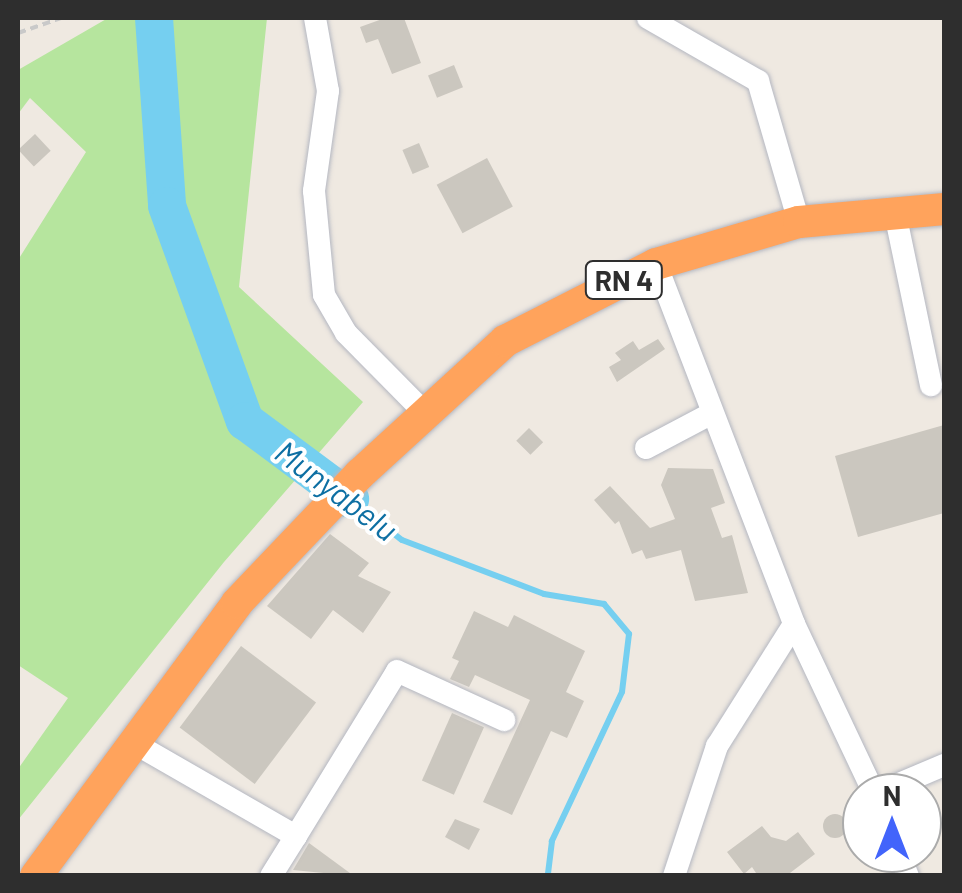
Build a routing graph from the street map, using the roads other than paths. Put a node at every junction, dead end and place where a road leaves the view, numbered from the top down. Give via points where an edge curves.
1 (315, 18) edge
2 (648, 18) edge
3 (944, 209) edge
4 (895, 213) junction
5 (798, 222) junction
6 (656, 264) junction
7 (931, 385) dead end
8 (425, 413) junction
9 (712, 413) junction
10 (646, 448) dead end
11 (794, 624) junction
12 (504, 720) dead end
13 (134, 742) junction
14 (866, 773) edge
15 (296, 836) junction
16 (36, 876) edge
17 (271, 876) edge
18 (674, 876) edge

1 - 8 lane via 328,91 314,191 324,295 346,333
2 - 5 lane via 758,81
3 - 4 highway, RN 4
4 - 5 highway, RN 4
4 - 7 lane
5 - 6 highway, RN 4
6 - 8 highway, RN 4 via 505,341
6 - 9 lane
8 - 13 highway, RN 4 via 237,603
9 - 10 lane
9 - 11 lane
11 - 14 lane
11 - 18 lane via 717,746
12 - 15 lane via 397,672
13 - 15 lane
13 - 16 highway
15 - 17 lane

